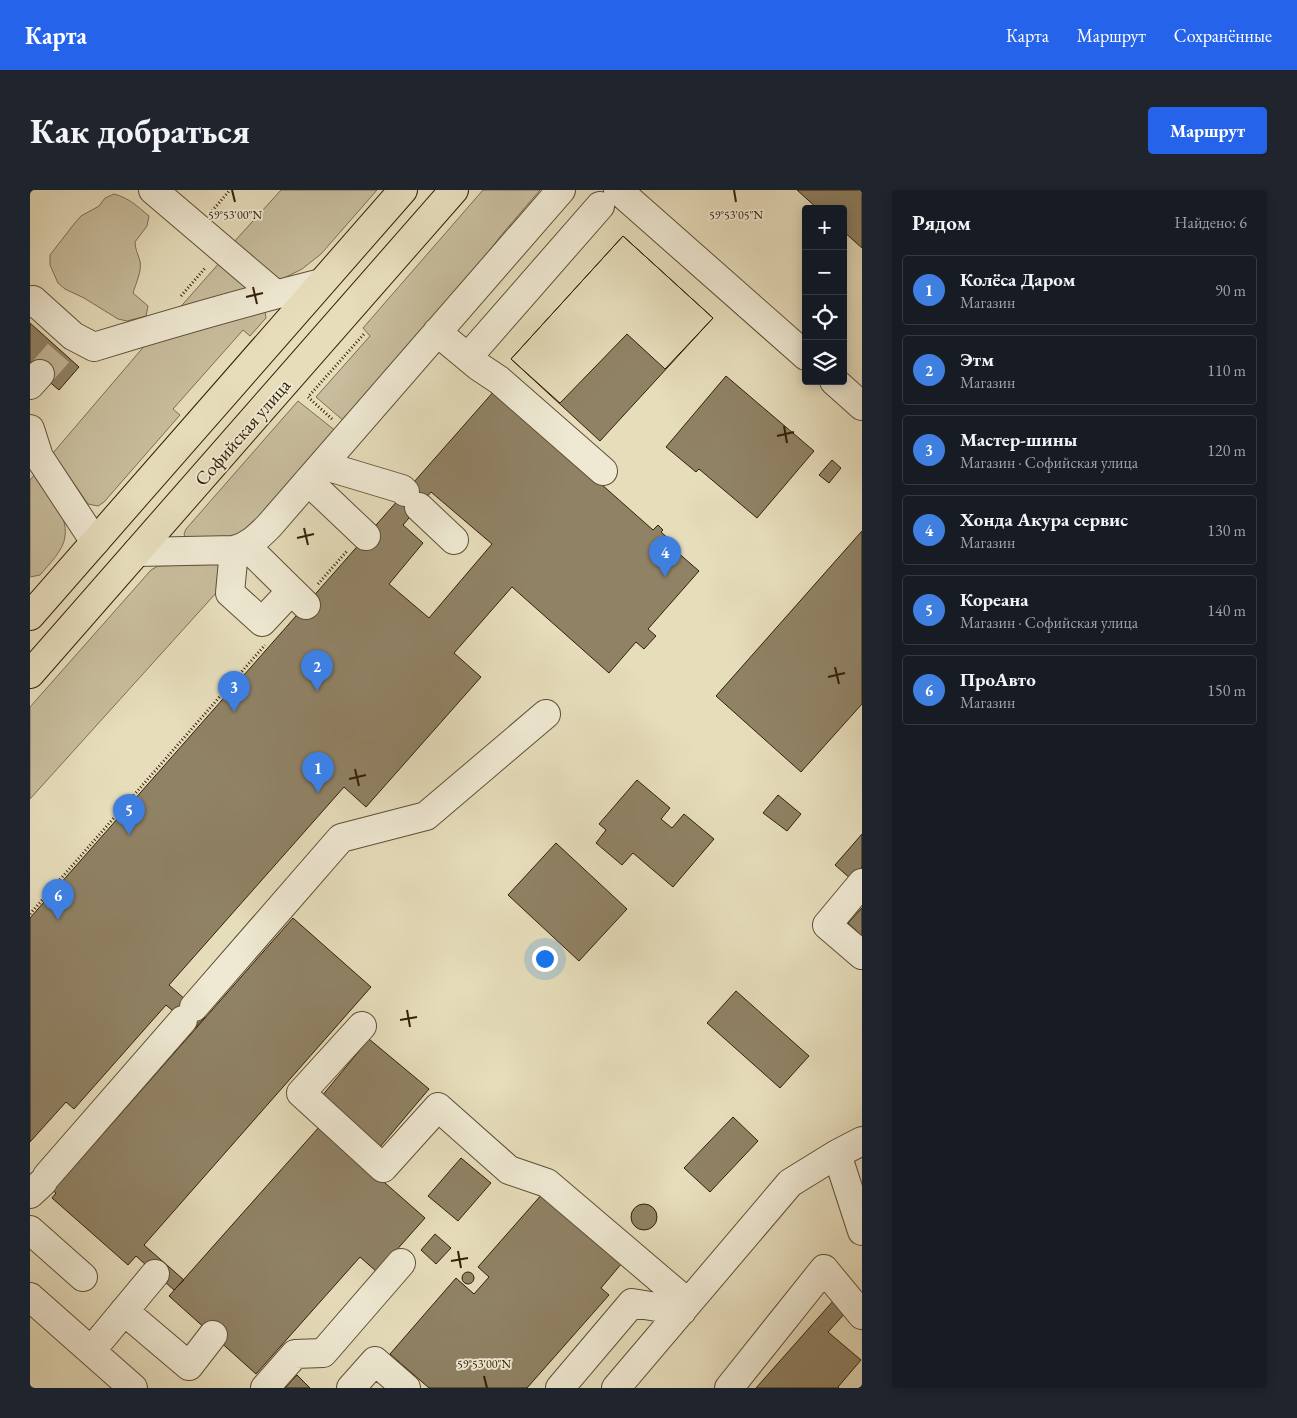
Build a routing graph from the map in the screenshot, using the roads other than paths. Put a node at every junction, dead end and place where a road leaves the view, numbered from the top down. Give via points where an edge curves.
1 (153, 190) edge
2 (403, 190) edge
3 (454, 190) edge
4 (561, 190) edge
5 (609, 198) edge
6 (321, 283) junction
7 (275, 294) junction
8 (30, 303) edge
9 (438, 332) junction
10 (802, 353) edge
11 (468, 357) junction
12 (838, 385) edge
13 (862, 406) edge
14 (30, 429) edge
15 (603, 471) dead end
16 (315, 473) junction
17 (364, 535) road end
18 (454, 540) dead end
19 (95, 542) junction
20 (240, 548) junction
21 (137, 552) junction
22 (33, 605) edge
23 (30, 674) edge
24 (546, 714) dead end
25 (862, 883) edge
26 (862, 955) edge
27 (362, 1026) dead end
28 (862, 1141) edge
29 (837, 1154) junction
30 (40, 1184) edge
31 (30, 1230) edge
32 (862, 1231) edge
33 (401, 1263) dead end
34 (155, 1274) dead end
35 (83, 1277) dead end
36 (30, 1297) edge
37 (685, 1307) junction
38 (124, 1311) junction
39 (862, 1315) edge
40 (212, 1336) dead end
41 (91, 1351) junction
42 (133, 1388) edge
43 (265, 1388) edge
44 (351, 1388) edge
45 (406, 1388) edge
46 (560, 1388) edge
47 (616, 1388) edge
48 (729, 1388) edge

1 - 7 street
2 - 6 main road, Софийская улица
3 - 21 main road, Софийская улица
4 - 9 street
5 - 10 street
5 - 11 street
6 - 7 street
6 - 19 main road, Софийская улица
7 - 8 street via 94,347 67,343 32,300
9 - 11 street
9 - 16 street
11 - 15 street
12 - 13 street
14 - 19 street via 39,457
16 - 17 street
16 - 18 street via 402,489
16 - 20 street via 269,526
19 - 22 main road, Софийская улица
20 - 20 street via 230,593 262,622 300,600
20 - 21 street
21 - 23 main road, Софийская улица
24 - 30 street via 426,816 341,838
25 - 26 street via 827,925
27 - 37 street via 301,1092 383,1168 438,1107 509,1170 547,1183
28 - 29 street
29 - 32 street
29 - 37 street via 790,1183
31 - 35 street
33 - 43 street via 323,1353 295,1354
34 - 38 street
36 - 41 street
37 - 46 street via 632,1303
37 - 47 street
38 - 40 street via 189,1366
38 - 41 street
39 - 48 street via 824,1269
41 - 42 street
44 - 45 street via 375,1361

